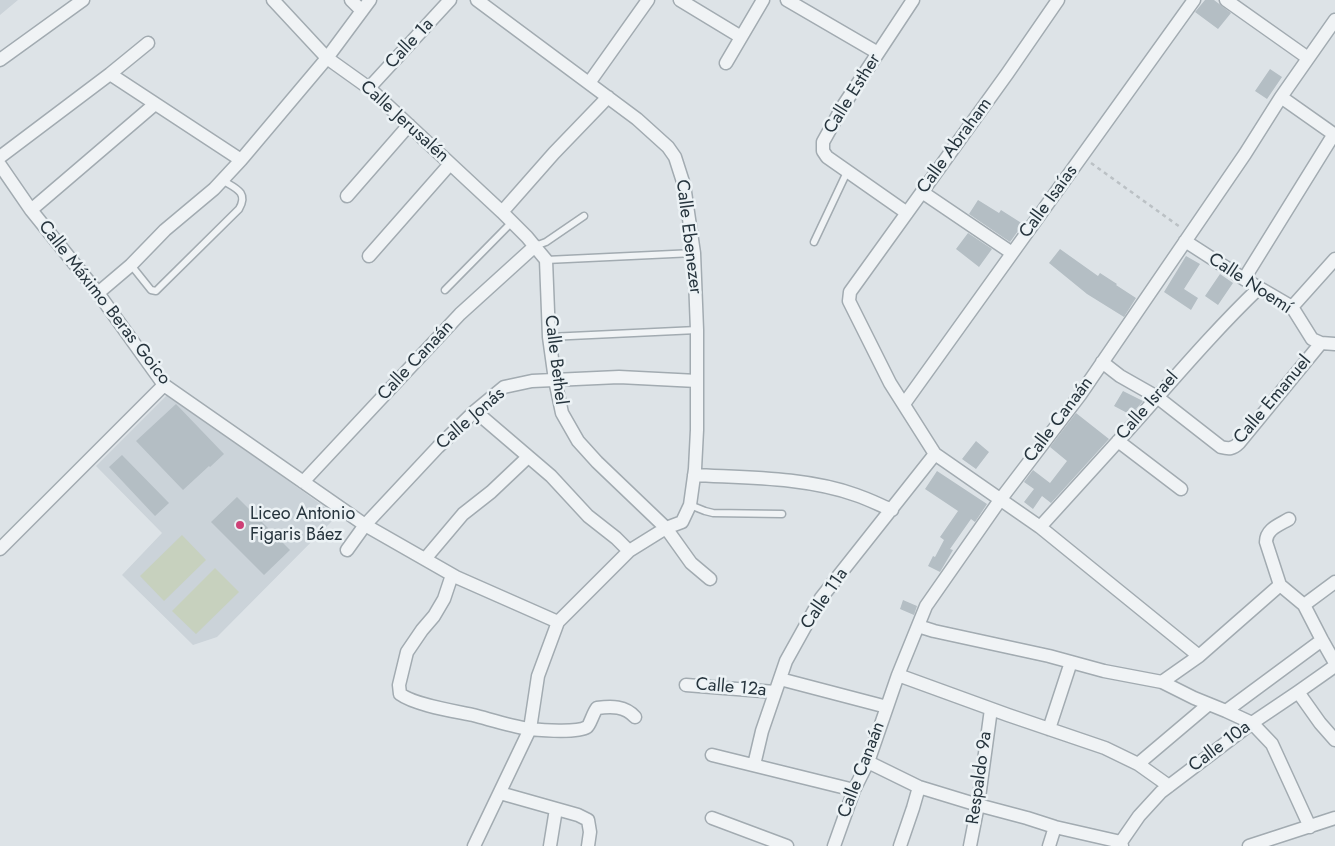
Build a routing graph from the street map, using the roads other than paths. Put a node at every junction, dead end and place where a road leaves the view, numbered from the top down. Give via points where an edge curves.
1 (83, 0) edge
2 (273, 0) edge
3 (351, 0) edge
4 (370, 0) edge
5 (450, 0) edge
6 (476, 0) edge
7 (648, 0) edge
8 (680, 0) edge
9 (763, 0) edge
10 (788, 0) edge
11 (912, 0) edge
12 (1058, 0) edge
13 (1194, 0) edge
14 (1226, 0) edge
15 (362, 11) junction
16 (1335, 20) edge
17 (741, 37) junction
18 (148, 43) dead end
19 (878, 53) junction
20 (327, 58) junction
21 (1308, 58) junction
22 (0, 60) edge
23 (726, 63) dead end
24 (110, 74) junction
25 (589, 83) junction
26 (369, 88) junction
27 (608, 97) junction
28 (1281, 98) junction
29 (155, 104) junction
30 (409, 125) junction
31 (1334, 135) edge
32 (0, 157) edge
33 (241, 160) junction
34 (450, 164) junction
35 (0, 165) edge
36 (847, 172) junction
37 (222, 180) junction
38 (922, 192) junction
39 (347, 196) dead end
40 (31, 210) junction
41 (502, 212) junction
42 (907, 213) junction
43 (584, 216) dead end
44 (512, 222) junction
45 (1187, 237) junction
46 (814, 242) dead end
47 (535, 246) junction
48 (694, 253) junction
49 (1012, 253) junction
50 (369, 256) dead end
51 (1335, 259) edge
52 (546, 260) junction
53 (131, 265) junction
54 (1244, 279) junction
55 (1259, 288) junction
56 (445, 290) dead end
57 (98, 293) junction
58 (1292, 307) junction
59 (697, 330) junction
60 (550, 337) junction
61 (1321, 343) junction
62 (1335, 344) edge
63 (1102, 362) junction
64 (555, 380) junction
65 (697, 381) junction
66 (164, 385) junction
67 (1157, 397) junction
68 (904, 404) junction
69 (475, 411) junction
70 (1118, 441) junction
71 (935, 454) junction
72 (528, 457) junction
73 (694, 476) junction
74 (303, 482) junction
75 (1181, 489) dead end
76 (1000, 500) junction
77 (690, 505) junction
78 (892, 510) junction
79 (782, 514) dead end
80 (1289, 519) dead end
81 (366, 525) junction
82 (1040, 527) junction
83 (666, 528) junction
84 (0, 550) edge
85 (348, 550) dead end
86 (629, 551) junction
87 (425, 559) junction
88 (452, 575) junction
89 (710, 578) dead end
90 (1335, 582) edge
91 (1280, 585) junction
92 (1304, 605) junction
93 (558, 622) junction
94 (918, 626) junction
95 (1322, 640) junction
96 (1199, 656) junction
97 (1071, 662) junction
98 (1335, 664) edge
99 (898, 675) junction
100 (780, 679) junction
101 (1162, 682) junction
102 (686, 685) dead end
103 (775, 692) junction
104 (1298, 692) junction
105 (1209, 704) junction
106 (887, 707) junction
107 (991, 709) junction
108 (1226, 711) junction
109 (635, 717) dead end
110 (1252, 723) junction
111 (530, 729) junction
112 (1049, 729) junction
113 (1335, 740) edge
114 (712, 755) dead end
115 (868, 762) junction
116 (1138, 764) junction
117 (754, 766) junction
118 (1169, 786) junction
119 (919, 787) junction
120 (854, 790) junction
121 (500, 793) junction
122 (978, 806) junction
123 (556, 809) junction
124 (712, 818) dead end
125 (1335, 818) edge
126 (1310, 827) junction
127 (1055, 828) junction
128 (1122, 844) edge
129 (474, 846) edge
130 (550, 846) edge
131 (588, 846) edge
132 (787, 846) edge
133 (834, 846) edge
134 (900, 846) edge
135 (970, 846) edge
136 (1049, 846) edge
137 (1249, 846) edge

1 - 22 street
2 - 20 street, Calle Jerusalén
3 - 15 street
4 - 15 street
5 - 26 street, Calle 1a
6 - 25 street, Calle Ebenezer
7 - 25 street
8 - 17 street
9 - 17 street
10 - 19 street
11 - 19 street, Calle Esther
12 - 38 street, Calle Abraham
13 - 49 street, Calle Isaías
14 - 21 street
15 - 20 street
16 - 21 street, Calle Canaán
17 - 23 street
18 - 24 street
19 - 36 street, Calle Esther via 823,142 827,157
20 - 26 street, Calle Jerusalén
20 - 33 street
21 - 28 street, Calle Canaán
24 - 29 street
24 - 32 street
25 - 27 street, Calle Ebenezer
26 - 30 street, Calle Jerusalén
27 - 41 street
27 - 48 street, Calle Ebenezer via 668,147 674,157 684,185
28 - 31 street
28 - 45 street, Calle Canaán
29 - 33 street
29 - 40 street
30 - 34 street, Calle Jerusalén
30 - 39 street
31 - 54 street
33 - 37 street
34 - 41 street, Calle Jerusalén
34 - 50 street
35 - 40 street, Calle Máximo Beras Goico
36 - 42 street, Calle Esther
36 - 46 lane
37 - 53 street
37 - 53 lane via 243,197 240,209 160,288 151,290
38 - 42 street, Calle Abraham
38 - 49 street
40 - 57 street, Calle Máximo Beras Goico
41 - 44 street, Calle Jerusalén
42 - 68 street, Calle Abraham via 850,292 849,301
43 - 47 lane
44 - 47 street, Calle Jerusalén
44 - 56 lane
45 - 54 street, Calle Noemí
45 - 63 street, Calle Canaán
47 - 52 street
47 - 74 street, Calle Canaán via 460,314
48 - 52 lane
48 - 59 street, Calle Ebenezer
49 - 68 street, Calle Isaías
51 - 58 street
52 - 60 street, Calle Bethel
53 - 57 street
54 - 55 street, Calle Noemí
55 - 58 street, Calle Noemí
55 - 67 street, Calle Israel
57 - 66 street, Calle Máximo Beras Goico
58 - 61 street, Calle Noemí via 1312,339
59 - 60 lane
59 - 65 street, Calle Ebenezer
60 - 64 street, Calle Bethel
61 - 62 street
61 - 67 street, Calle Emanuel via 1239,444 1229,449 1221,447
63 - 67 street
63 - 76 street, Calle Canaán
64 - 65 street, Calle Jonás via 618,377
64 - 69 street, Calle Jonás via 504,387
64 - 83 street, Calle Bethel via 562,413 578,441
65 - 73 street, Calle Ebenezer
66 - 74 street, Calle Máximo Beras Goico
66 - 84 street
67 - 70 street, Calle Israel
68 - 71 street
69 - 72 street
69 - 81 street, Calle Jonás
70 - 75 street
70 - 82 street, Calle Israel
71 - 76 street
71 - 78 street, Calle 11a
72 - 86 street
72 - 87 street via 463,514
73 - 77 street, Calle Ebenezer
73 - 78 street via 808,483 856,495
74 - 81 street, Calle Máximo Beras Goico
76 - 82 street
76 - 94 street, Calle Canaán via 926,606
77 - 79 lane via 713,513
77 - 83 street, Calle Ebenezer via 682,522
78 - 100 street, Calle 11a via 821,598 786,661
80 - 91 street via 1266,536
81 - 85 street, Calle Jonás
81 - 87 street, Calle Máximo Beras Goico
82 - 96 street
83 - 86 street, Calle Ebenezer
83 - 89 street, Calle Bethel via 691,562
86 - 93 street, Calle Ebenezer
87 - 88 street, Calle Máximo Beras Goico
88 - 93 street, Calle Máximo Beras Goico
88 - 111 street via 444,599 407,652 400,694 440,708
90 - 92 street
91 - 92 street
91 - 96 street
92 - 95 street
93 - 111 street via 538,676
94 - 97 street
94 - 99 street, Calle Canaán
95 - 98 street
95 - 108 street
96 - 101 street
97 - 101 street
97 - 112 street
98 - 104 street, Calle 10a
99 - 106 street, Calle Canaán
99 - 107 street
100 - 103 street, Calle 11a
100 - 106 street, Calle 12a
101 - 105 street
102 - 103 street, Calle 12a
103 - 117 street, Calle 11a
104 - 110 street, Calle 10a
104 - 113 street
105 - 108 street
105 - 116 street
106 - 115 street, Calle Canaán
107 - 112 street
107 - 122 street, Respaldo 9a
108 - 110 street
109 - 111 street via 623,708 605,707 597,708 587,727 579,730
110 - 118 street, Calle 10a
110 - 126 street via 1272,744
111 - 121 street
112 - 116 street via 1106,748
114 - 117 street
115 - 119 street
115 - 120 street, Calle Canaán
116 - 118 street
117 - 120 street
118 - 128 street, Calle 10a via 1139,816
119 - 122 street
119 - 134 street
120 - 133 street, Calle Canaán
121 - 123 street
121 - 129 street
122 - 127 street
122 - 135 street, Respaldo 9a
123 - 130 street
123 - 131 street via 588,820
124 - 132 street
125 - 126 street
126 - 137 street
127 - 128 street
127 - 136 street

